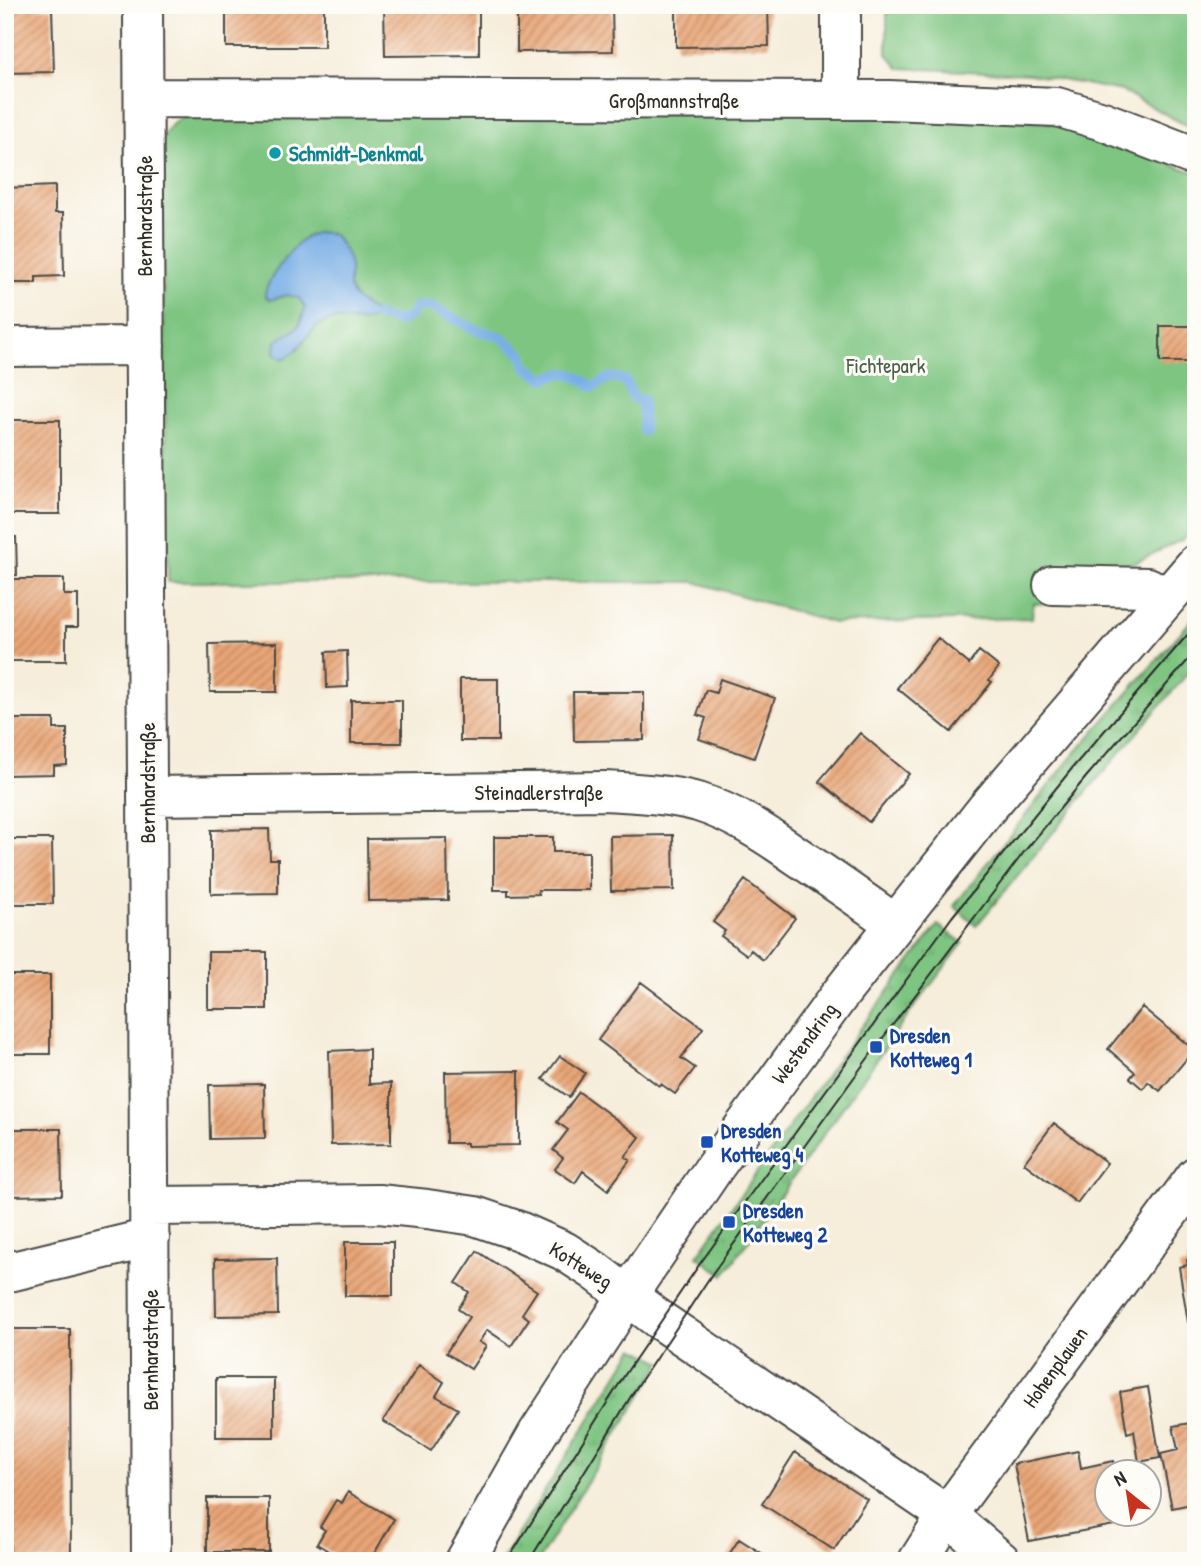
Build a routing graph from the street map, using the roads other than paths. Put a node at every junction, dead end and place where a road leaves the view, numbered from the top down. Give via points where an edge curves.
1 (143, 5) edge
2 (841, 5) edge
3 (144, 98) junction
4 (841, 100) junction
5 (1196, 157) edge
6 (145, 346) junction
7 (5, 347) edge
8 (1196, 564) edge
9 (1053, 586) dead end
10 (1166, 597) junction
11 (148, 796) junction
12 (895, 924) junction
13 (1196, 1176) edge
14 (150, 1222) junction
15 (5, 1273) edge
16 (628, 1295) junction
17 (947, 1515) junction
18 (152, 1561) edge
19 (465, 1561) edge
20 (918, 1561) edge
21 (1001, 1561) edge

1 - 3 street, Bernhardstraße
2 - 4 street
3 - 4 street, Großmannstraße
3 - 6 street, Bernhardstraße
4 - 5 street, Großmannstraße via 1057,107
6 - 7 street
6 - 11 street, Bernhardstraße
8 - 10 street, Westendring
9 - 10 street via 1147,587
10 - 12 street, Westendring
11 - 12 street, Steinadlerstraße via 652,794 699,803 739,820
11 - 14 street, Bernhardstraße
12 - 16 street, Westendring via 742,1129
13 - 17 street, Hohenplauen
14 - 15 street, Kotteweg
14 - 16 street, Kotteweg via 379,1204 475,1216 564,1251
14 - 18 street, Bernhardstraße
16 - 17 street, Kotteweg
16 - 19 street, Westendring via 538,1433
17 - 20 street, Hohenplauen
17 - 21 street, Kotteweg

